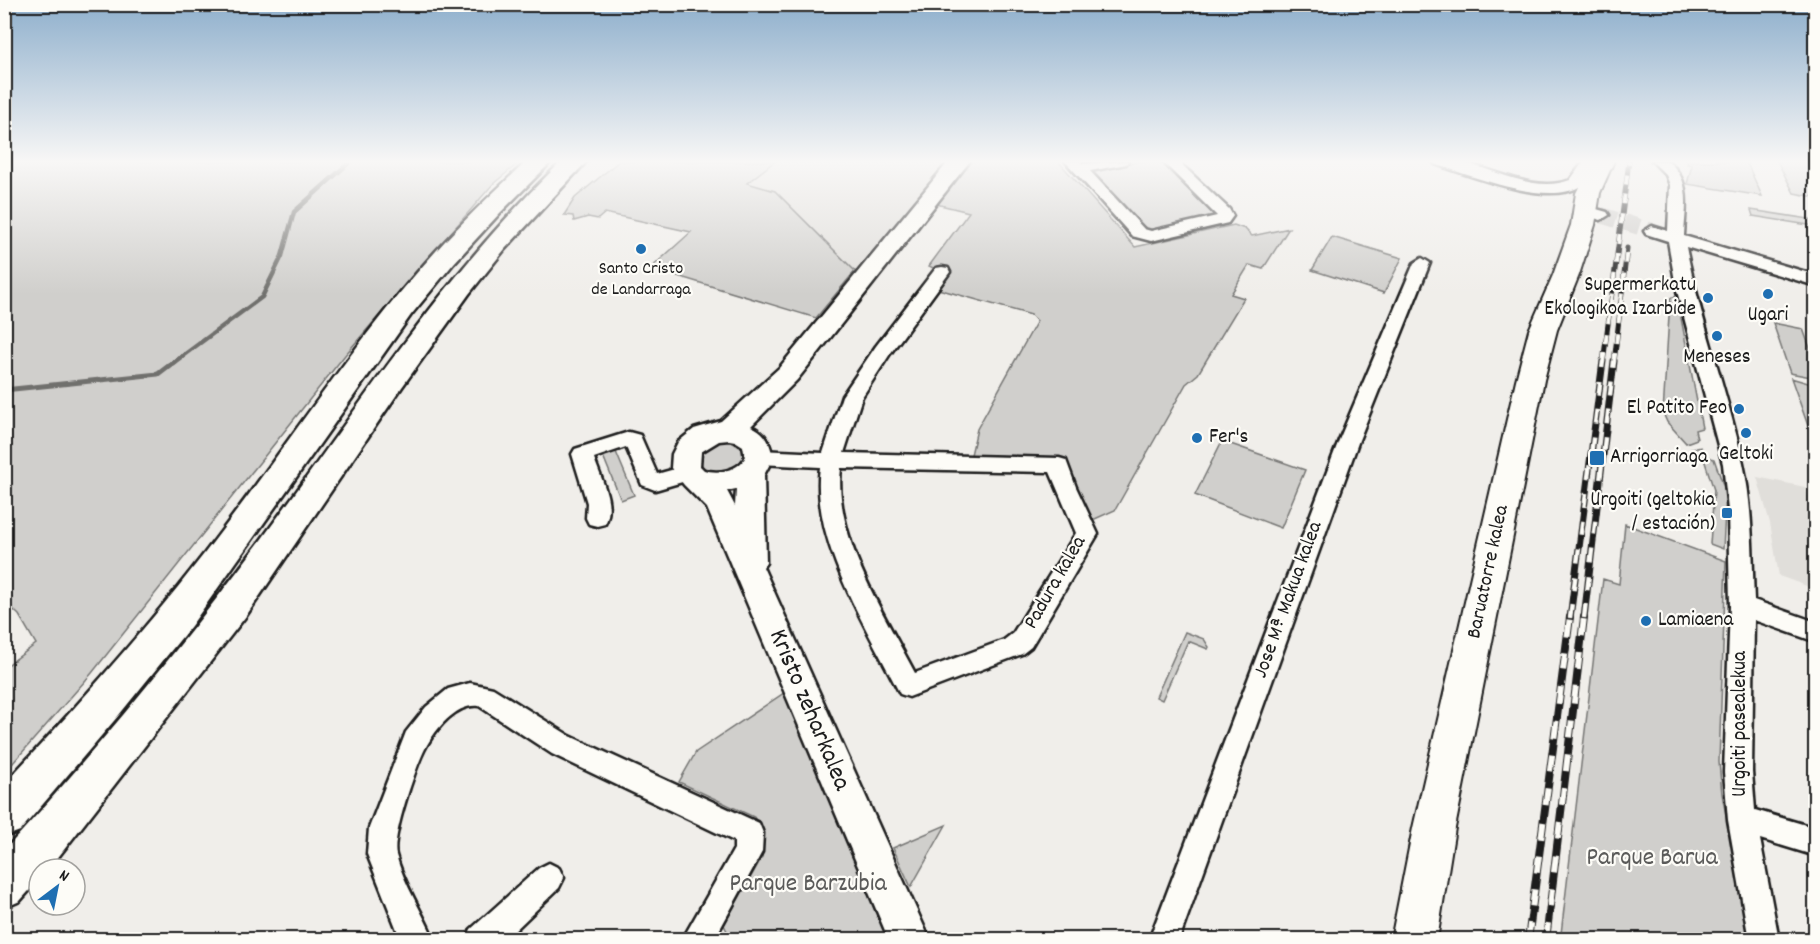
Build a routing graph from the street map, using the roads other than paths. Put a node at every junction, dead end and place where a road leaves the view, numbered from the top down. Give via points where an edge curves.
1 (496, 205) edge
2 (530, 205) edge
3 (925, 205) edge
4 (1113, 205) edge
5 (1216, 205) edge
6 (1592, 205) edge
7 (1678, 205) edge
8 (1652, 231) tunnel mouth
9 (1676, 238) junction
10 (1422, 263) dead end
11 (942, 272) dead end
12 (1815, 281) edge
13 (788, 374) junction
14 (727, 431) junction
15 (754, 456) junction
16 (831, 460) junction
17 (693, 475) junction
18 (597, 518) dead end
19 (750, 574) junction
20 (1742, 606) junction
21 (1815, 632) edge
22 (4, 816) edge
23 (1742, 820) junction
24 (1815, 842) edge
25 (549, 878) dead end
26 (4, 885) edge
27 (420, 939) edge
28 (482, 939) edge
29 (697, 939) edge
30 (910, 939) edge
31 (1164, 939) edge
32 (1414, 939) edge
33 (1764, 939) edge

1 - 22 highway via 406,303 202,584 117,689
2 - 26 highway via 452,296 293,523 183,670
3 - 13 street
4 - 5 street via 1138,233 1151,236 1223,219 1223,212
6 - 32 main road, Baruatorre kalea via 1594,213 1546,322 1530,380
7 - 9 street, Urgoiti pasealekua
8 - 9 street
9 - 12 street
9 - 20 street, Urgoiti pasealekua via 1685,287 1733,464 1739,510
10 - 31 street, Jose Mª Makua kalea via 1349,440
11 - 16 street, Padura kalea via 852,396
13 - 14 street
13 - 15 street
14 - 15 street via 740,432
14 - 17 street via 704,436 689,447 685,465
15 - 16 street, Padura kalea
15 - 17 street via 743,476 724,482 714,483
15 - 19 street, Kristo zeharkalea
16 - 16 street, Padura kalea via 835,525 849,569 909,686 1013,647 1022,640 1087,534 1086,523 1075,507 1059,465
17 - 18 street via 649,480 633,440 629,439 582,454 598,503
17 - 19 street via 719,502
19 - 30 street, Kristo zeharkalea
20 - 21 street
20 - 23 street, Urgoiti pasealekua via 1738,772
23 - 24 street
23 - 33 street, Urgoiti pasealekua
25 - 28 street
27 - 29 street via 381,854 383,828 415,740 435,715 458,697 470,694 484,696 561,745 749,833 748,852

